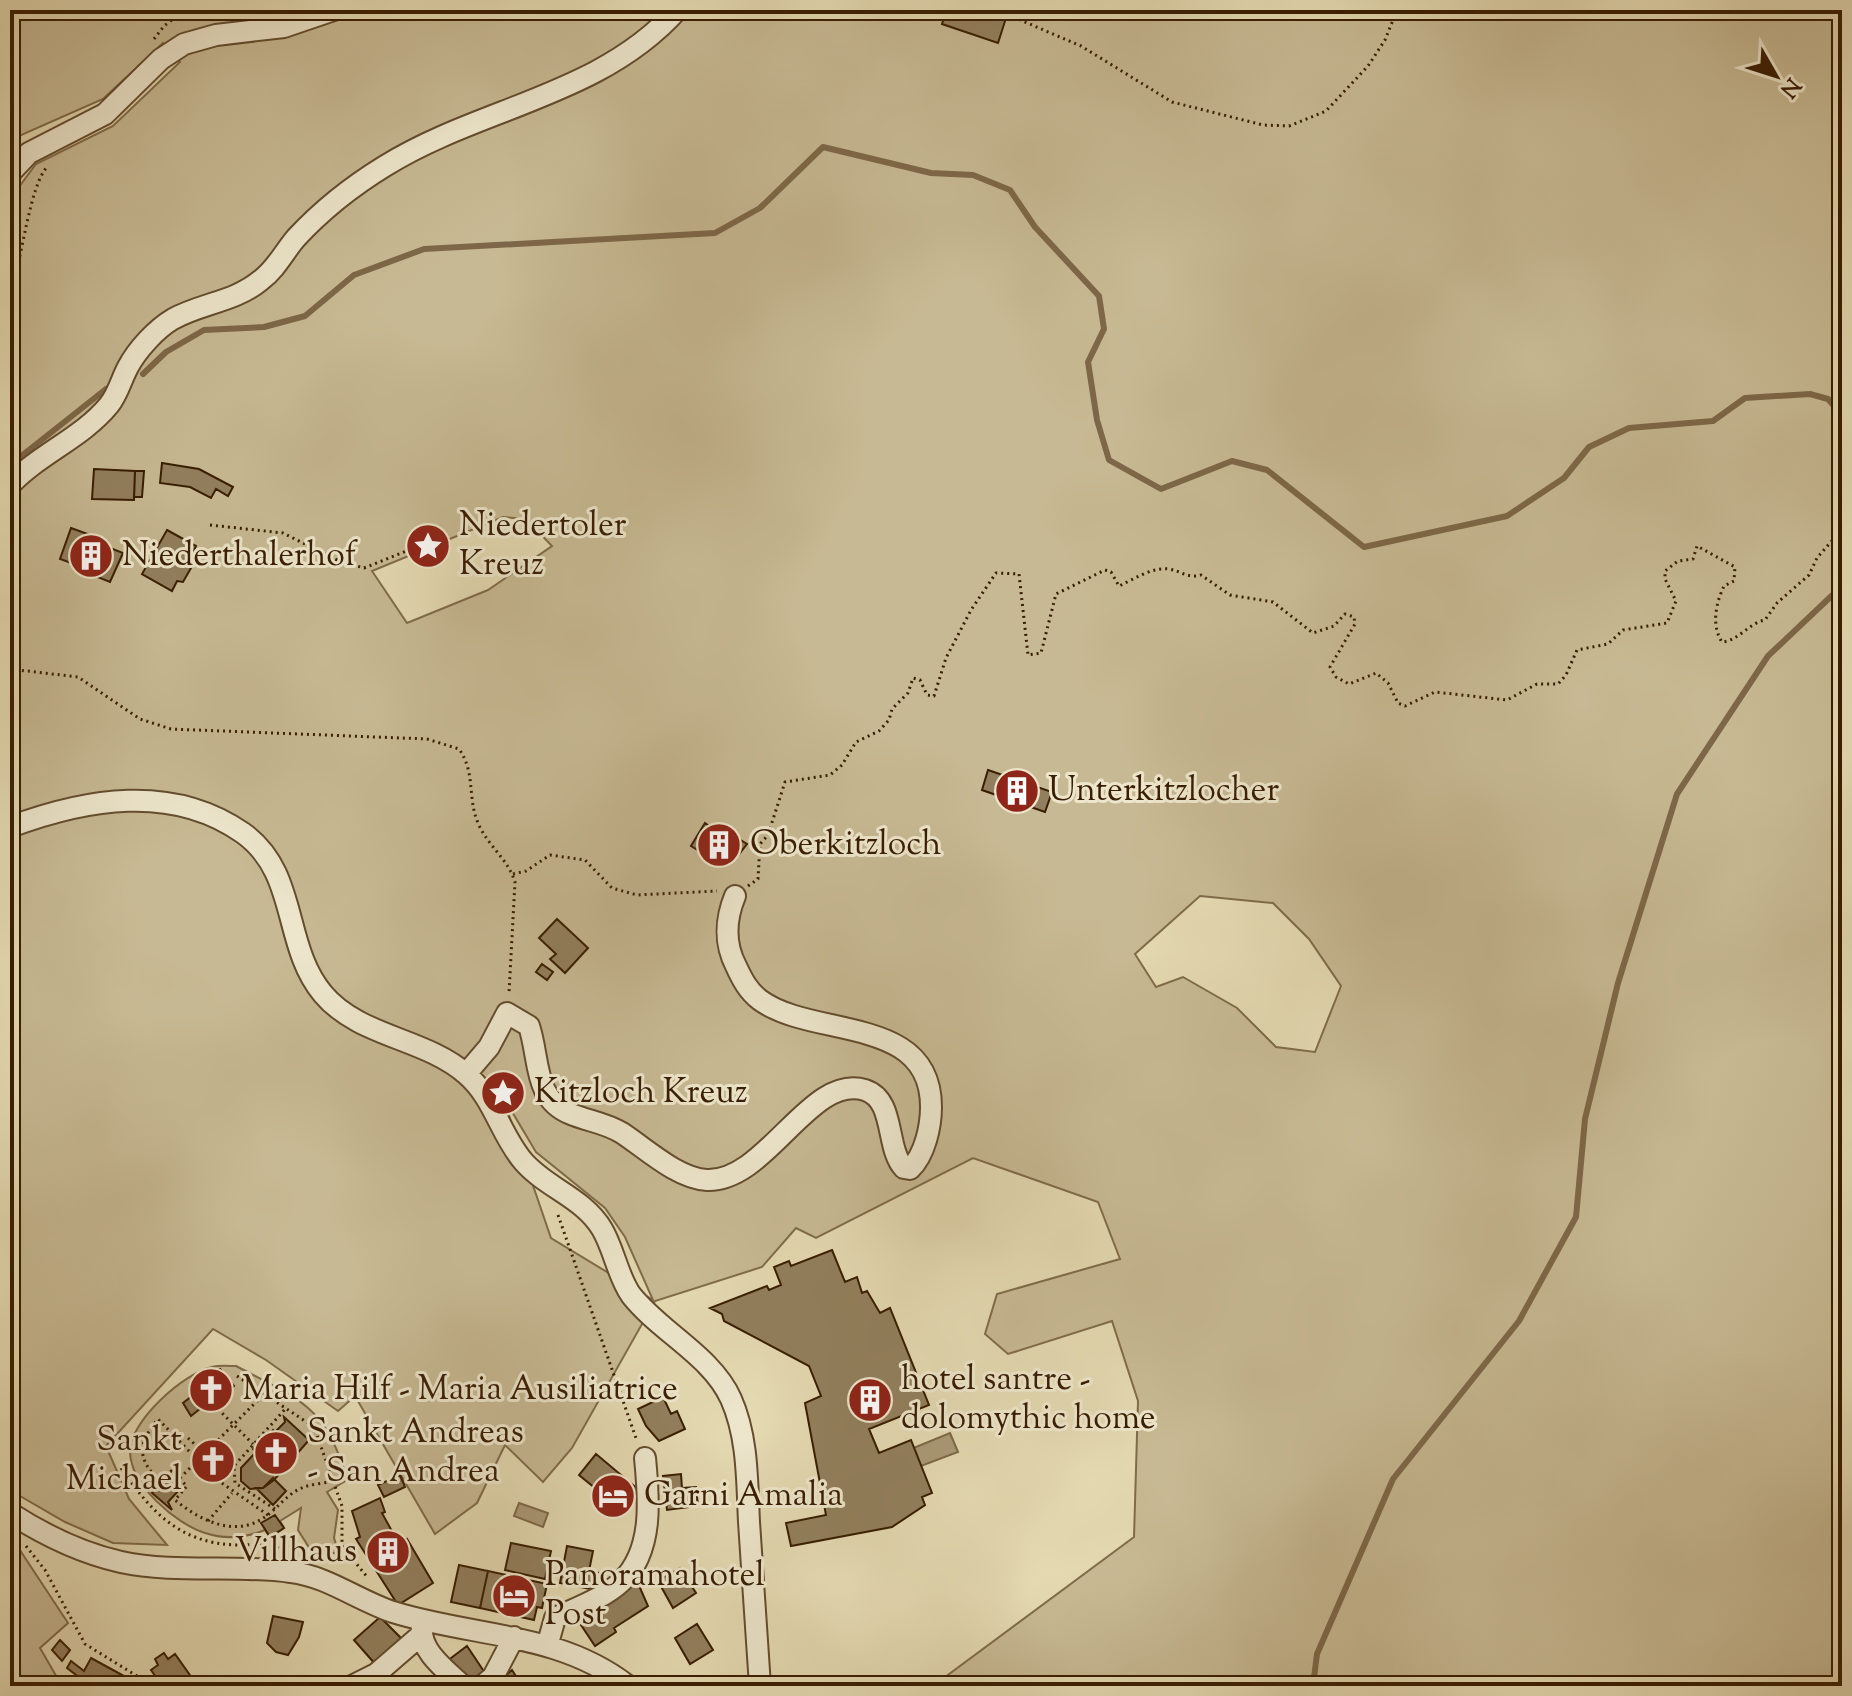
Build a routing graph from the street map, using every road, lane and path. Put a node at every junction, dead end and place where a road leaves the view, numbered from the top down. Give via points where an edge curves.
1 (334, 10) edge
2 (677, 10) edge
3 (997, 10) edge
4 (1397, 10) edge
5 (52, 162) dead end
6 (10, 173) edge
7 (10, 291) edge
8 (10, 485) edge
9 (210, 525) dead end
10 (1842, 529) edge
11 (424, 544) dead end
12 (10, 669) edge
13 (10, 827) edge
14 (513, 874) junction
15 (735, 896) junction
16 (507, 1013) junction
17 (466, 1074) junction
18 (552, 1210) dead end
19 (237, 1376) dead end
20 (265, 1393) junction
21 (287, 1407) junction
22 (218, 1409) dead end
23 (234, 1424) junction
24 (188, 1438) dead end
25 (253, 1444) junction
26 (204, 1453) junction
27 (645, 1458) joint
28 (197, 1459) junction
29 (121, 1468) dead end
30 (179, 1479) junction
31 (334, 1481) junction
32 (232, 1493) junction
33 (275, 1509) junction
34 (268, 1515) junction
35 (16, 1516) edge
36 (208, 1521) junction
37 (291, 1572) junction
38 (371, 1582) dead end
39 (422, 1628) junction
40 (514, 1637) junction
41 (548, 1643) junction
42 (143, 1686) edge
43 (352, 1686) edge
44 (463, 1686) edge
45 (482, 1686) edge
46 (628, 1686) edge
47 (760, 1686) edge

1 - 6 street via 284,27 184,44 161,59 105,114 42,144
2 - 8 street via 599,73 467,125 368,177 306,228 263,279 235,297 165,325 133,358 100,414
3 - 4 path via 1081,46 1172,102 1263,125 1289,126 1326,111 1357,78 1385,40
5 - 7 path via 37,181
9 - 11 path via 283,533 364,568
10 - 15 path via 1792,593 1765,620 1753,622 1729,642 1717,634 1716,613 1724,586 1737,573 1697,546 1693,559 1678,561 1665,571 1676,601 1667,623 1623,630 1608,644 1577,650 1558,684 1537,684 1507,700 1435,692 1405,706 1376,673 1349,684 1336,677 1330,667 1355,624 1354,617 1345,614 1334,626 1313,633 1273,602 1230,595 1201,575 1153,570 1119,586 1105,570 1056,594 1041,653 1028,655 1019,574 996,573 946,658 934,696 913,678 889,720 856,742 830,775 785,782 768,835 760,844 758,879
12 - 14 path via 78,677 140,719 171,729 445,742 467,760 478,825
13 - 17 street via 92,801 133,799 171,804 243,833 278,872 306,967 324,995 350,1016 417,1045
14 - 15 path via 550,855 585,860 612,888 637,895 709,888
14 - 16 path
15 - 16 street via 728,913 728,952 759,1000 789,1014 880,1037 917,1059 925,1073 931,1112 922,1151 910,1169 894,1154 878,1100 855,1089 812,1107 740,1172 704,1180 685,1174 614,1128 559,1109 543,1089 529,1026
16 - 17 street
17 - 47 street via 485,1095 523,1162 602,1228 629,1292 707,1366 729,1395 745,1460
18 - 27 path via 568,1235 592,1319
19 - 20 path
20 - 21 path
20 - 23 path
21 - 25 path
21 - 31 path via 314,1427
22 - 23 path
23 - 25 path
23 - 26 path
24 - 26 path
25 - 33 path via 234,1466 235,1483
26 - 28 path
27 - 41 street via 650,1508 640,1552 622,1582 555,1618
28 - 30 path
28 - 30 path via 158,1419 142,1450 144,1465 160,1482 171,1471
28 - 32 path
29 - 37 path via 179,1531 207,1544 284,1549
30 - 36 path via 187,1486 175,1500
31 - 33 path via 303,1487
31 - 38 path via 342,1506 342,1546
32 - 34 path
32 - 36 path
33 - 34 path
34 - 36 path via 253,1525
35 - 37 street via 65,1544 123,1562
35 - 42 path via 21,1539 53,1582 85,1644 137,1676
37 - 39 street
39 - 40 street
39 - 43 street via 376,1674
39 - 44 street via 431,1655
40 - 41 street
40 - 45 street via 493,1677
41 - 46 street via 598,1664

